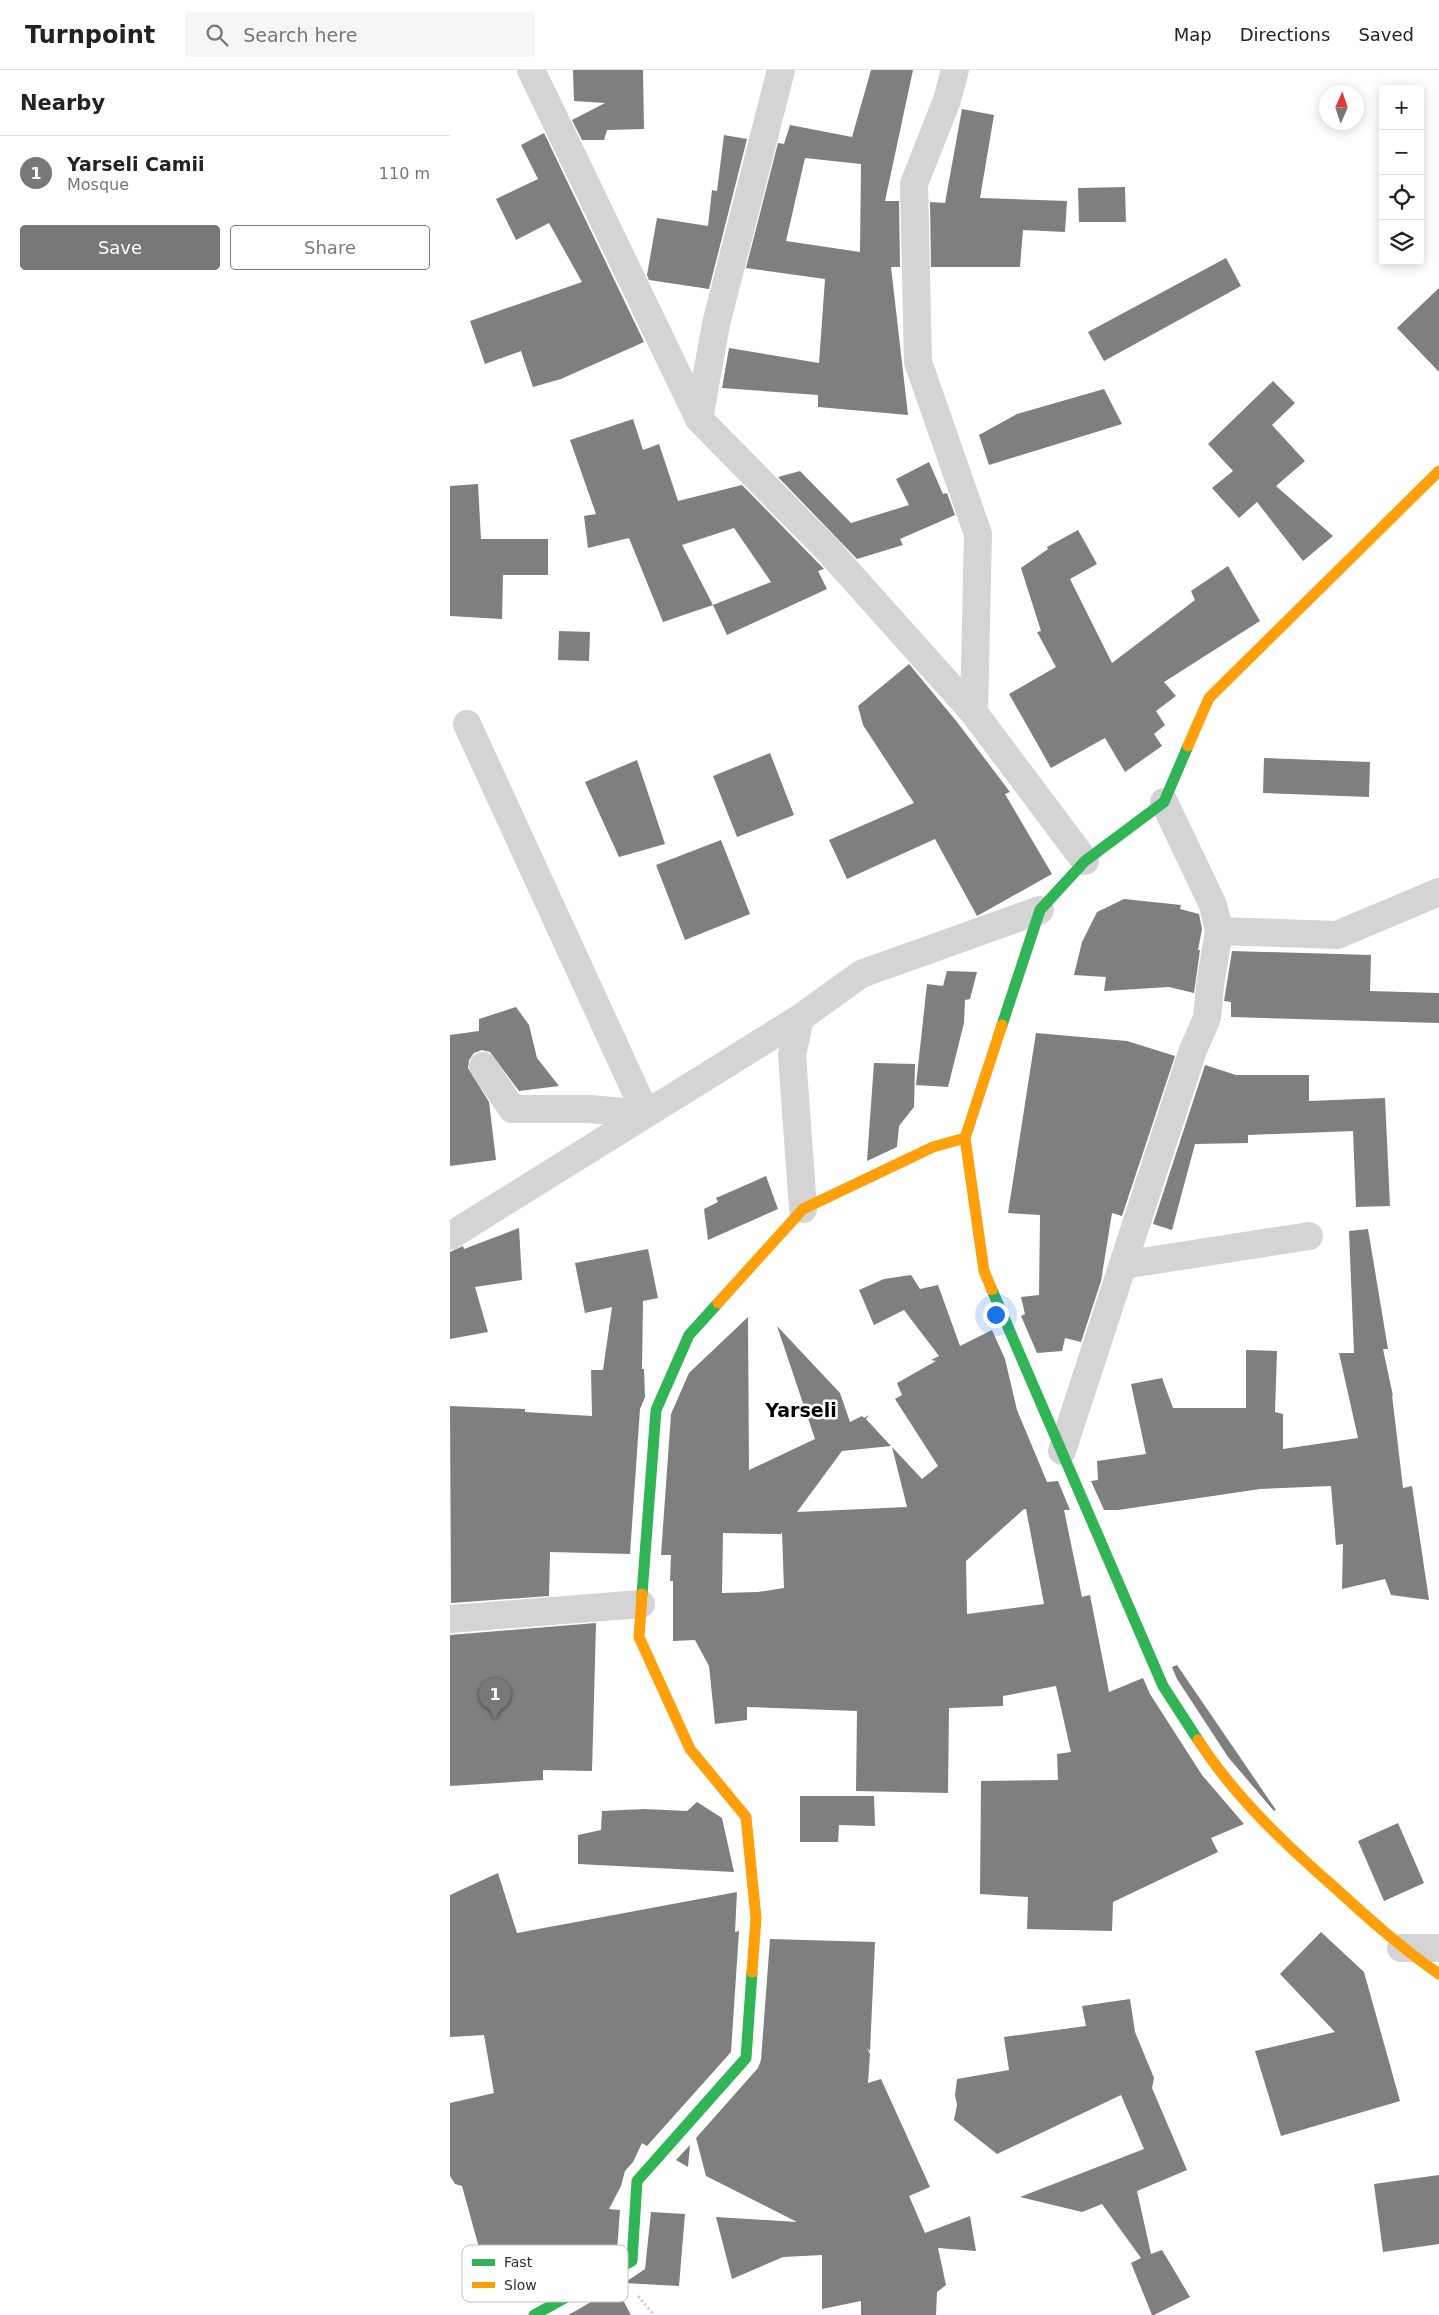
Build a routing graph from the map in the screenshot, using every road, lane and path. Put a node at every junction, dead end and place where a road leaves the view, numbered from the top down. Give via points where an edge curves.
1 (531, 70) edge
2 (781, 70) edge
3 (955, 70) edge
4 (699, 419) junction
5 (1439, 471) edge
6 (974, 713) junction
7 (467, 724) dead end
8 (1164, 802) junction
9 (1085, 861) junction
10 (1439, 892) edge
11 (1040, 910) junction
12 (1219, 931) junction
13 (800, 1018) junction
14 (483, 1066) dead end
15 (646, 1114) junction
16 (965, 1138) junction
17 (804, 1209) junction
18 (450, 1236) edge
19 (1308, 1236) dead end
20 (1123, 1265) junction
21 (1062, 1451) junction
22 (641, 1604) junction
23 (450, 1618) edge
24 (1401, 1948) junction
25 (1439, 1948) edge
26 (1439, 1974) edge
27 (628, 2264) edge
28 (563, 2302) edge
29 (534, 2315) edge

1 - 4 street
2 - 4 street via 716,324
3 - 6 street via 947,100 914,184 918,362 978,534
4 - 6 street via 828,550
5 - 8 street via 1208,698
6 - 9 street
7 - 15 street
8 - 9 street
8 - 12 street via 1213,905
9 - 11 street
10 - 12 street via 1337,935
11 - 13 street via 861,974
11 - 16 street
12 - 20 street via 1207,1018 1193,1050
13 - 15 street
13 - 17 street via 792,1055
14 - 15 street via 512,1109 590,1109
15 - 18 street
16 - 17 street via 933,1147
16 - 21 street via 984,1271
17 - 22 street via 689,1335 656,1410
19 - 20 street
20 - 21 street
21 - 24 street via 1163,1686 1215,1766 1271,1831
22 - 23 street
22 - 27 street via 639,1636 690,1749 746,1817 756,1918 746,2058 636,2181 632,2262
24 - 25 street
24 - 26 street
28 - 29 street

